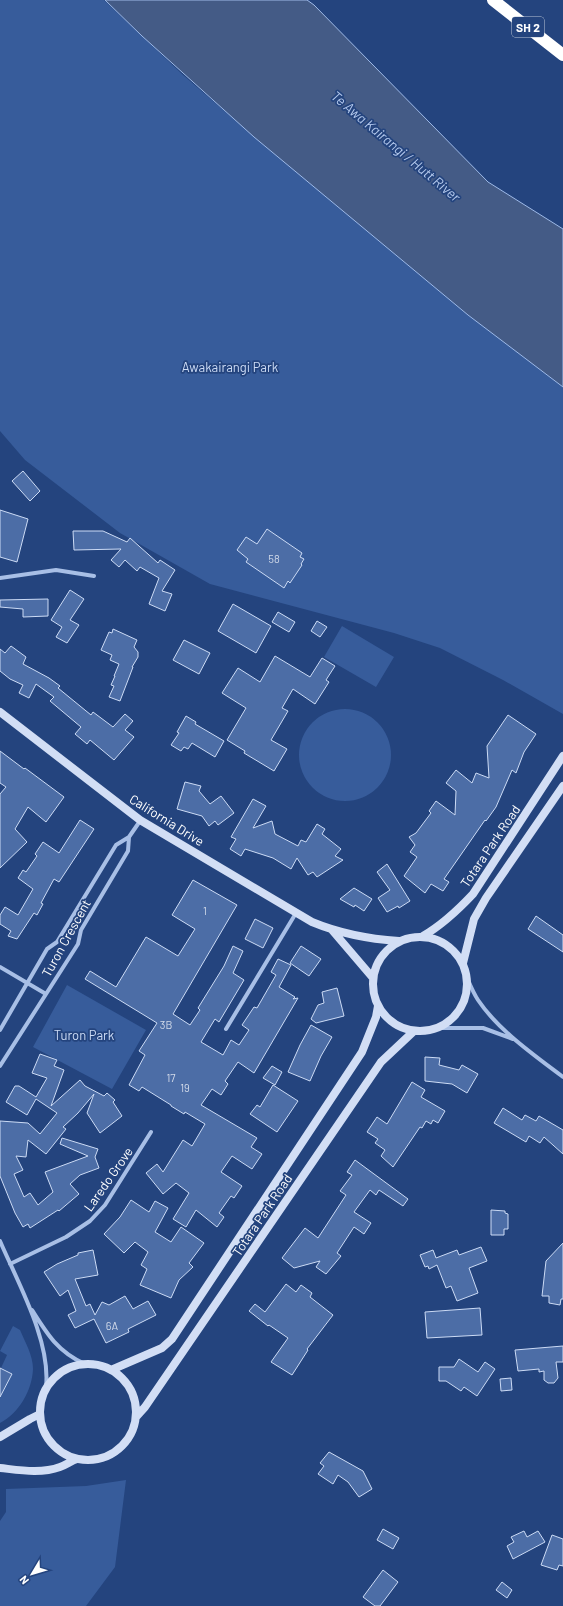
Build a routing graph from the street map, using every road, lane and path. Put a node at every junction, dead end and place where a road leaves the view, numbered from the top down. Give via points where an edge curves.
1 (492, 0) edge
2 (563, 55) edge
3 (94, 576) dead end
4 (0, 578) edge
5 (0, 712) edge
6 (563, 756) edge
7 (563, 786) edge
8 (140, 820) junction
9 (129, 837) junction
10 (296, 913) junction
11 (332, 930) junction
12 (423, 936) junction
13 (399, 941) junction
14 (463, 963) junction
15 (0, 967) edge
16 (373, 978) junction
17 (468, 980) junction
18 (27, 983) junction
19 (46, 994) junction
20 (378, 1006) junction
21 (439, 1028) junction
22 (226, 1029) dead end
23 (0, 1030) edge
24 (414, 1031) junction
25 (515, 1040) junction
26 (0, 1066) edge
27 (563, 1077) edge
28 (151, 1132) dead end
29 (0, 1241) edge
30 (10, 1264) junction
31 (27, 1301) junction
32 (86, 1364) junction
33 (111, 1370) junction
34 (46, 1388) junction
35 (40, 1414) junction
36 (136, 1417) junction
37 (0, 1437) edge
38 (77, 1459) junction
39 (0, 1468) edge

1 - 2 highway, SH 2
3 - 4 street via 56,570
5 - 8 street, California Drive
6 - 12 street, Totara Park Road via 473,894 440,926
7 - 14 street, Totara Park Road via 474,919
8 - 9 street, Turon Crescent
8 - 10 street, California Drive
9 - 18 street, Turon Crescent via 116,845 57,942 48,950
9 - 19 street, Turon Crescent via 128,851 81,930 78,944
10 - 11 street, California Drive
10 - 22 street
11 - 13 street, California Drive via 360,938
11 - 16 street, California Drive
12 - 13 street
12 - 14 street via 446,944 456,952
13 - 16 street via 381,957
14 - 17 street
15 - 18 street
16 - 20 street
17 - 21 street via 467,995 461,1009 452,1020
17 - 25 street via 477,999
18 - 19 street
18 - 23 street, Turon Crescent
19 - 26 street, Turon Crescent
20 - 24 street via 393,1023
20 - 33 street, Totara Park Road via 362,1052 172,1339 162,1348
21 - 24 street
21 - 25 street via 483,1028
24 - 36 street, Totara Park Road via 381,1062
25 - 27 street
28 - 30 street, Laredo Grove via 104,1205 90,1221 66,1237
29 - 30 street
30 - 31 street
31 - 32 street via 42,1327 59,1348
31 - 34 street via 45,1352
32 - 33 street via 103,1366
32 - 34 street via 67,1368
33 - 36 street via 120,1376 133,1395
34 - 35 street via 41,1400
35 - 37 street
35 - 38 street via 51,1442 67,1455
36 - 38 street via 128,1438 111,1454 88,1460
38 - 39 street via 46,1470

